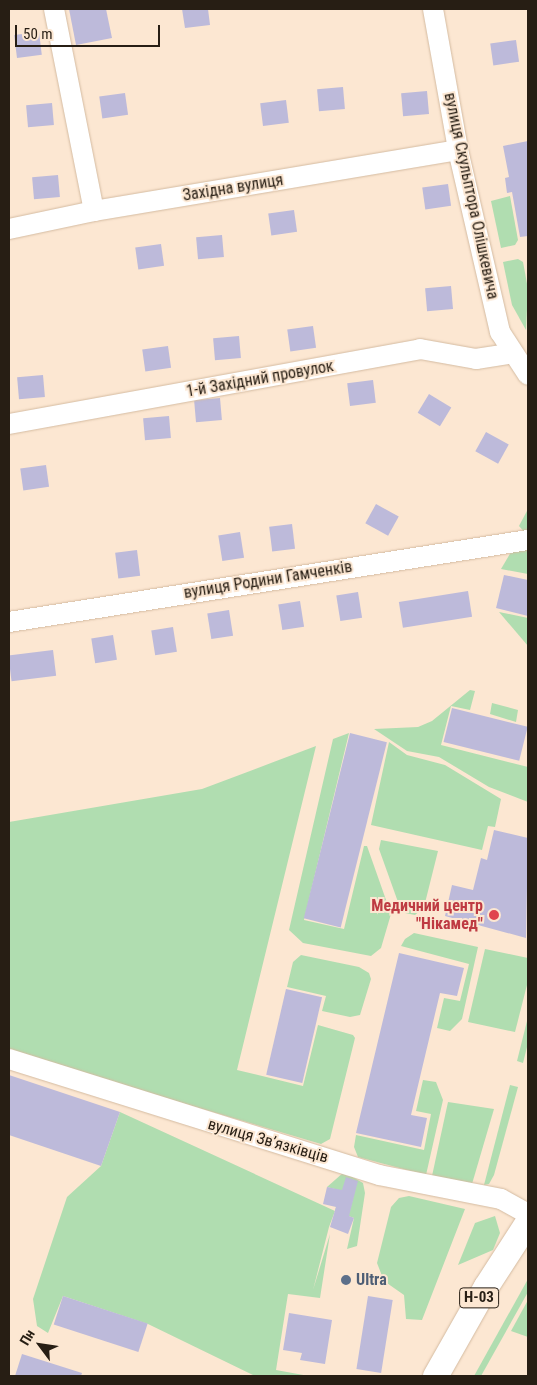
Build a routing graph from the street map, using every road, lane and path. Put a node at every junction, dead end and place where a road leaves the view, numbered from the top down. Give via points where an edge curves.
1 (54, 9) edge
2 (433, 9) edge
3 (458, 150) junction
4 (94, 211) junction
5 (9, 230) edge
6 (512, 353) junction
7 (528, 375) edge
8 (9, 424) edge
9 (528, 540) edge
10 (9, 622) edge
11 (9, 1059) edge
12 (528, 1214) edge
13 (528, 1221) edge
14 (528, 1249) edge
15 (435, 1376) edge
16 (451, 1376) edge

1 - 4 street
2 - 3 street, вулиця Скульптора Олішкевича
3 - 4 street, Західна вулиця
3 - 6 street, вулиця Скульптора Олішкевича via 500,332
4 - 5 street, Західна вулиця
6 - 7 street, вулиця Скульптора Олішкевича
6 - 8 street, 1-й Західний провулок via 476,359 420,350
9 - 10 street, вулиця Родини Гамченків
11 - 12 street, вулиця Звʼязківців via 379,1175 502,1199
13 - 15 main road, Н-03 via 486,1286
14 - 16 main road, Н-03

